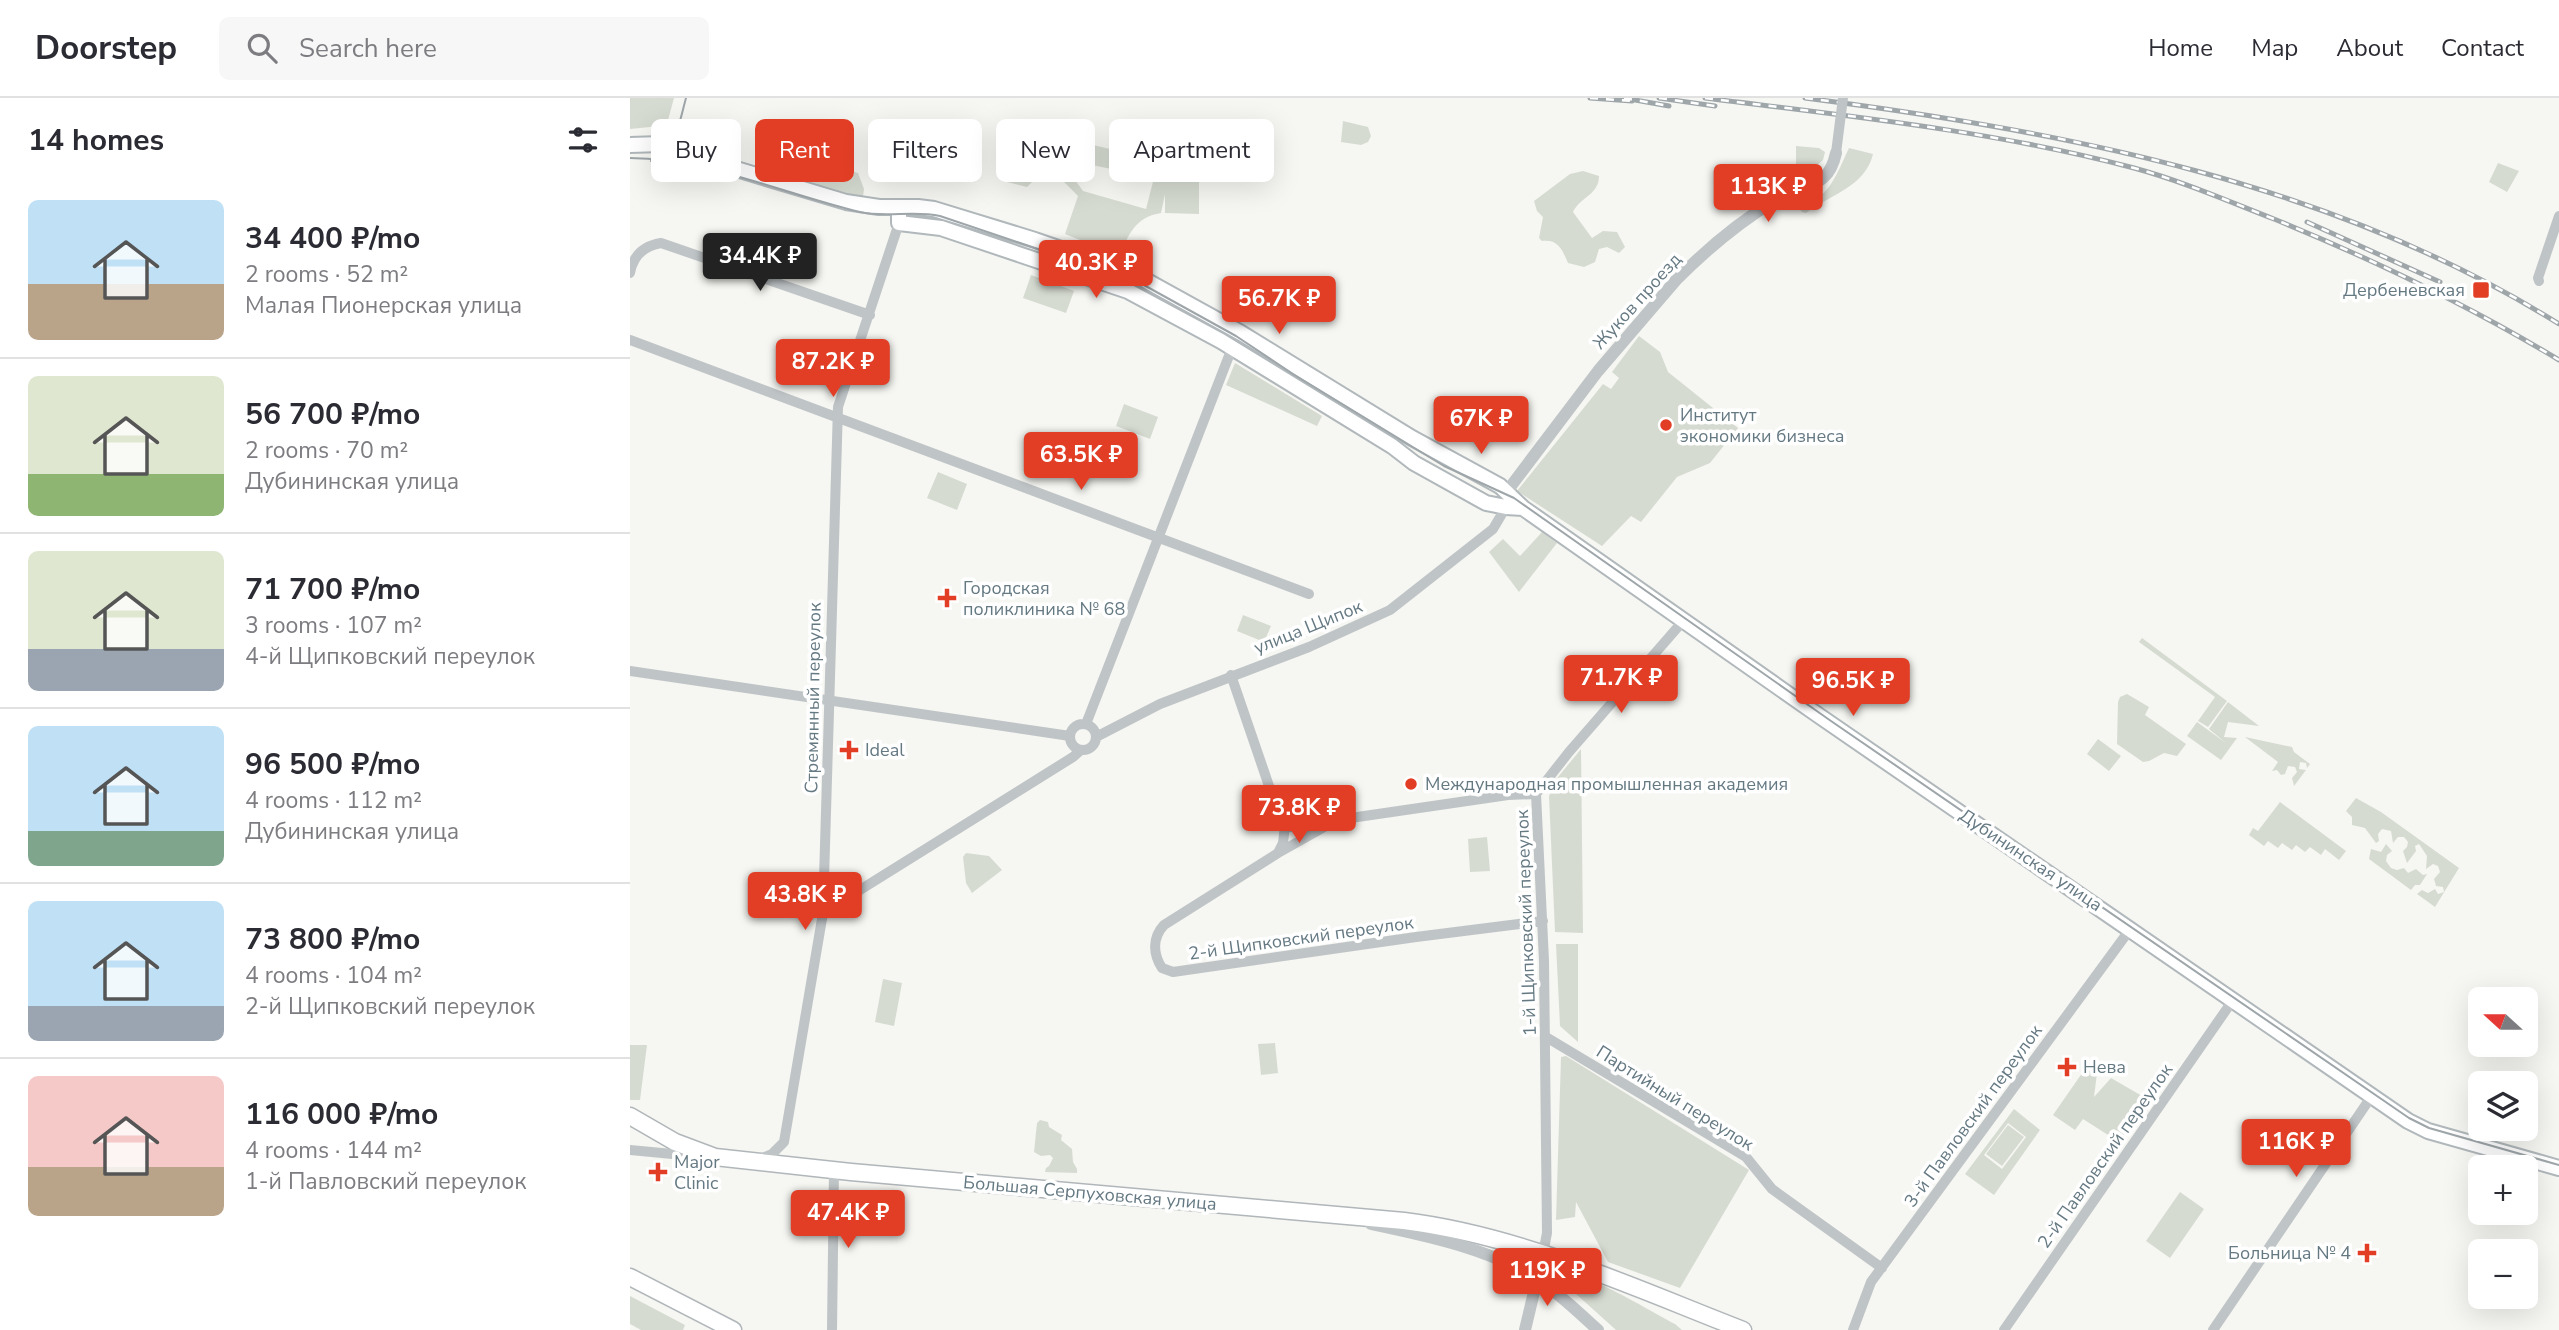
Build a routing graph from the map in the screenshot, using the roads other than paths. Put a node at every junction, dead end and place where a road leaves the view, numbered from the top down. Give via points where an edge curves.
1 (1843, 98) edge
2 (630, 145) edge
3 (1836, 153) joint
4 (900, 207) junction
5 (2559, 216) edge
6 (899, 223) junction
7 (630, 273) edge
8 (2539, 281) dead end
9 (870, 315) junction
10 (630, 340) edge
11 (1232, 348) junction
12 (837, 417) junction
13 (1510, 489) junction
14 (1506, 508) junction
15 (1523, 508) junction
16 (1157, 538) junction
17 (1309, 594) dead end
18 (1684, 620) junction
19 (630, 671) edge
20 (1231, 675) junction
21 (828, 699) junction
22 (1086, 724) junction
23 (1070, 736) junction
24 (1096, 737) junction
25 (1081, 750) junction
26 (1536, 794) junction
27 (1335, 821) junction
28 (1285, 825) junction
29 (1278, 853) junction
30 (823, 913) junction
31 (1543, 921) junction
32 (2131, 928) junction
33 (2233, 1000) junction
34 (1546, 1037) junction
35 (2371, 1097) junction
36 (630, 1116) edge
37 (630, 1150) edge
38 (715, 1157) junction
39 (753, 1162) junction
40 (2559, 1168) edge
41 (834, 1170) junction
42 (1309, 1212) junction
43 (1543, 1254) junction
44 (1882, 1268) junction
45 (630, 1277) edge
46 (1537, 1279) junction
47 (733, 1330) edge
48 (832, 1330) edge
49 (1525, 1330) edge
50 (1598, 1330) edge
51 (1742, 1330) edge
52 (1853, 1330) edge
53 (2004, 1330) edge
54 (2213, 1330) edge

1 - 3 street, Жуков проезд, bridge
2 - 4 main road, Дубининская улица via 661,144 846,202
3 - 13 street, Жуков проезд via 1824,178 1758,211 1688,268 1598,370
4 - 6 main road
4 - 13 main road, Дубининская улица via 941,211 1146,280 1399,430
5 - 8 street
6 - 9 street, Стремянный переулок
6 - 11 main road via 941,228 1128,291
7 - 9 street via 639,252 660,243
9 - 12 street, Стремянный переулок
10 - 12 street
11 - 14 main road via 1413,463 1486,503
11 - 16 street
12 - 16 street
12 - 21 street, Стремянный переулок
13 - 14 street
13 - 15 main road, Дубининская улица
14 - 15 main road
14 - 20 street, улица Щипок via 1493,529 1390,610
15 - 18 main road, Дубининская улица
16 - 17 street
16 - 22 street
18 - 26 street
18 - 32 main road, Дубининская улица
19 - 21 street
20 - 24 street, улица Щипок via 1144,711
20 - 28 street
21 - 23 street
21 - 30 street, Стремянный переулок
22 - 23 street via 1077,725
22 - 24 street
23 - 25 street
24 - 25 street via 1091,747
25 - 30 street
26 - 27 street, 1-й Щипковский переулок via 1508,794
26 - 31 street, 1-й Щипковский переулок
27 - 28 street, 1-й Щипковский переулок
27 - 29 street, 2-й Щипковский переулок
28 - 29 street
29 - 31 street, 2-й Щипковский переулок via 1164,925 1155,946 1162,968 1173,972
30 - 39 street, Стремянный переулок via 784,1142 772,1154
31 - 34 street, 1-й Щипковский переулок
32 - 33 main road, Дубининская улица
32 - 44 street, 3-й Павловский переулок
33 - 35 main road, Дубининская улица
33 - 53 street, 2-й Павловский переулок
34 - 43 street, 1-й Щипковский переулок via 1547,1230
34 - 44 street, Партийный переулок via 1745,1157 1772,1189
35 - 40 main road, Дубининская улица via 2428,1131
35 - 54 street
36 - 38 main road, Большая Серпуховская улица via 675,1142
37 - 38 street
38 - 39 main road, Большая Серпуховская улица
39 - 41 main road, Большая Серпуховская улица
41 - 42 main road, Большая Серпуховская улица
41 - 48 street
42 - 43 main road, Большая Серпуховская улица via 1461,1230
42 - 46 street, Большая Серпуховская улица via 1419,1234
43 - 46 street
43 - 51 main road, Большая Серпуховская улица
44 - 52 street, 3-й Павловский переулок via 1871,1282
45 - 47 main road
46 - 49 street
46 - 50 street, Большая Серпуховская улица

